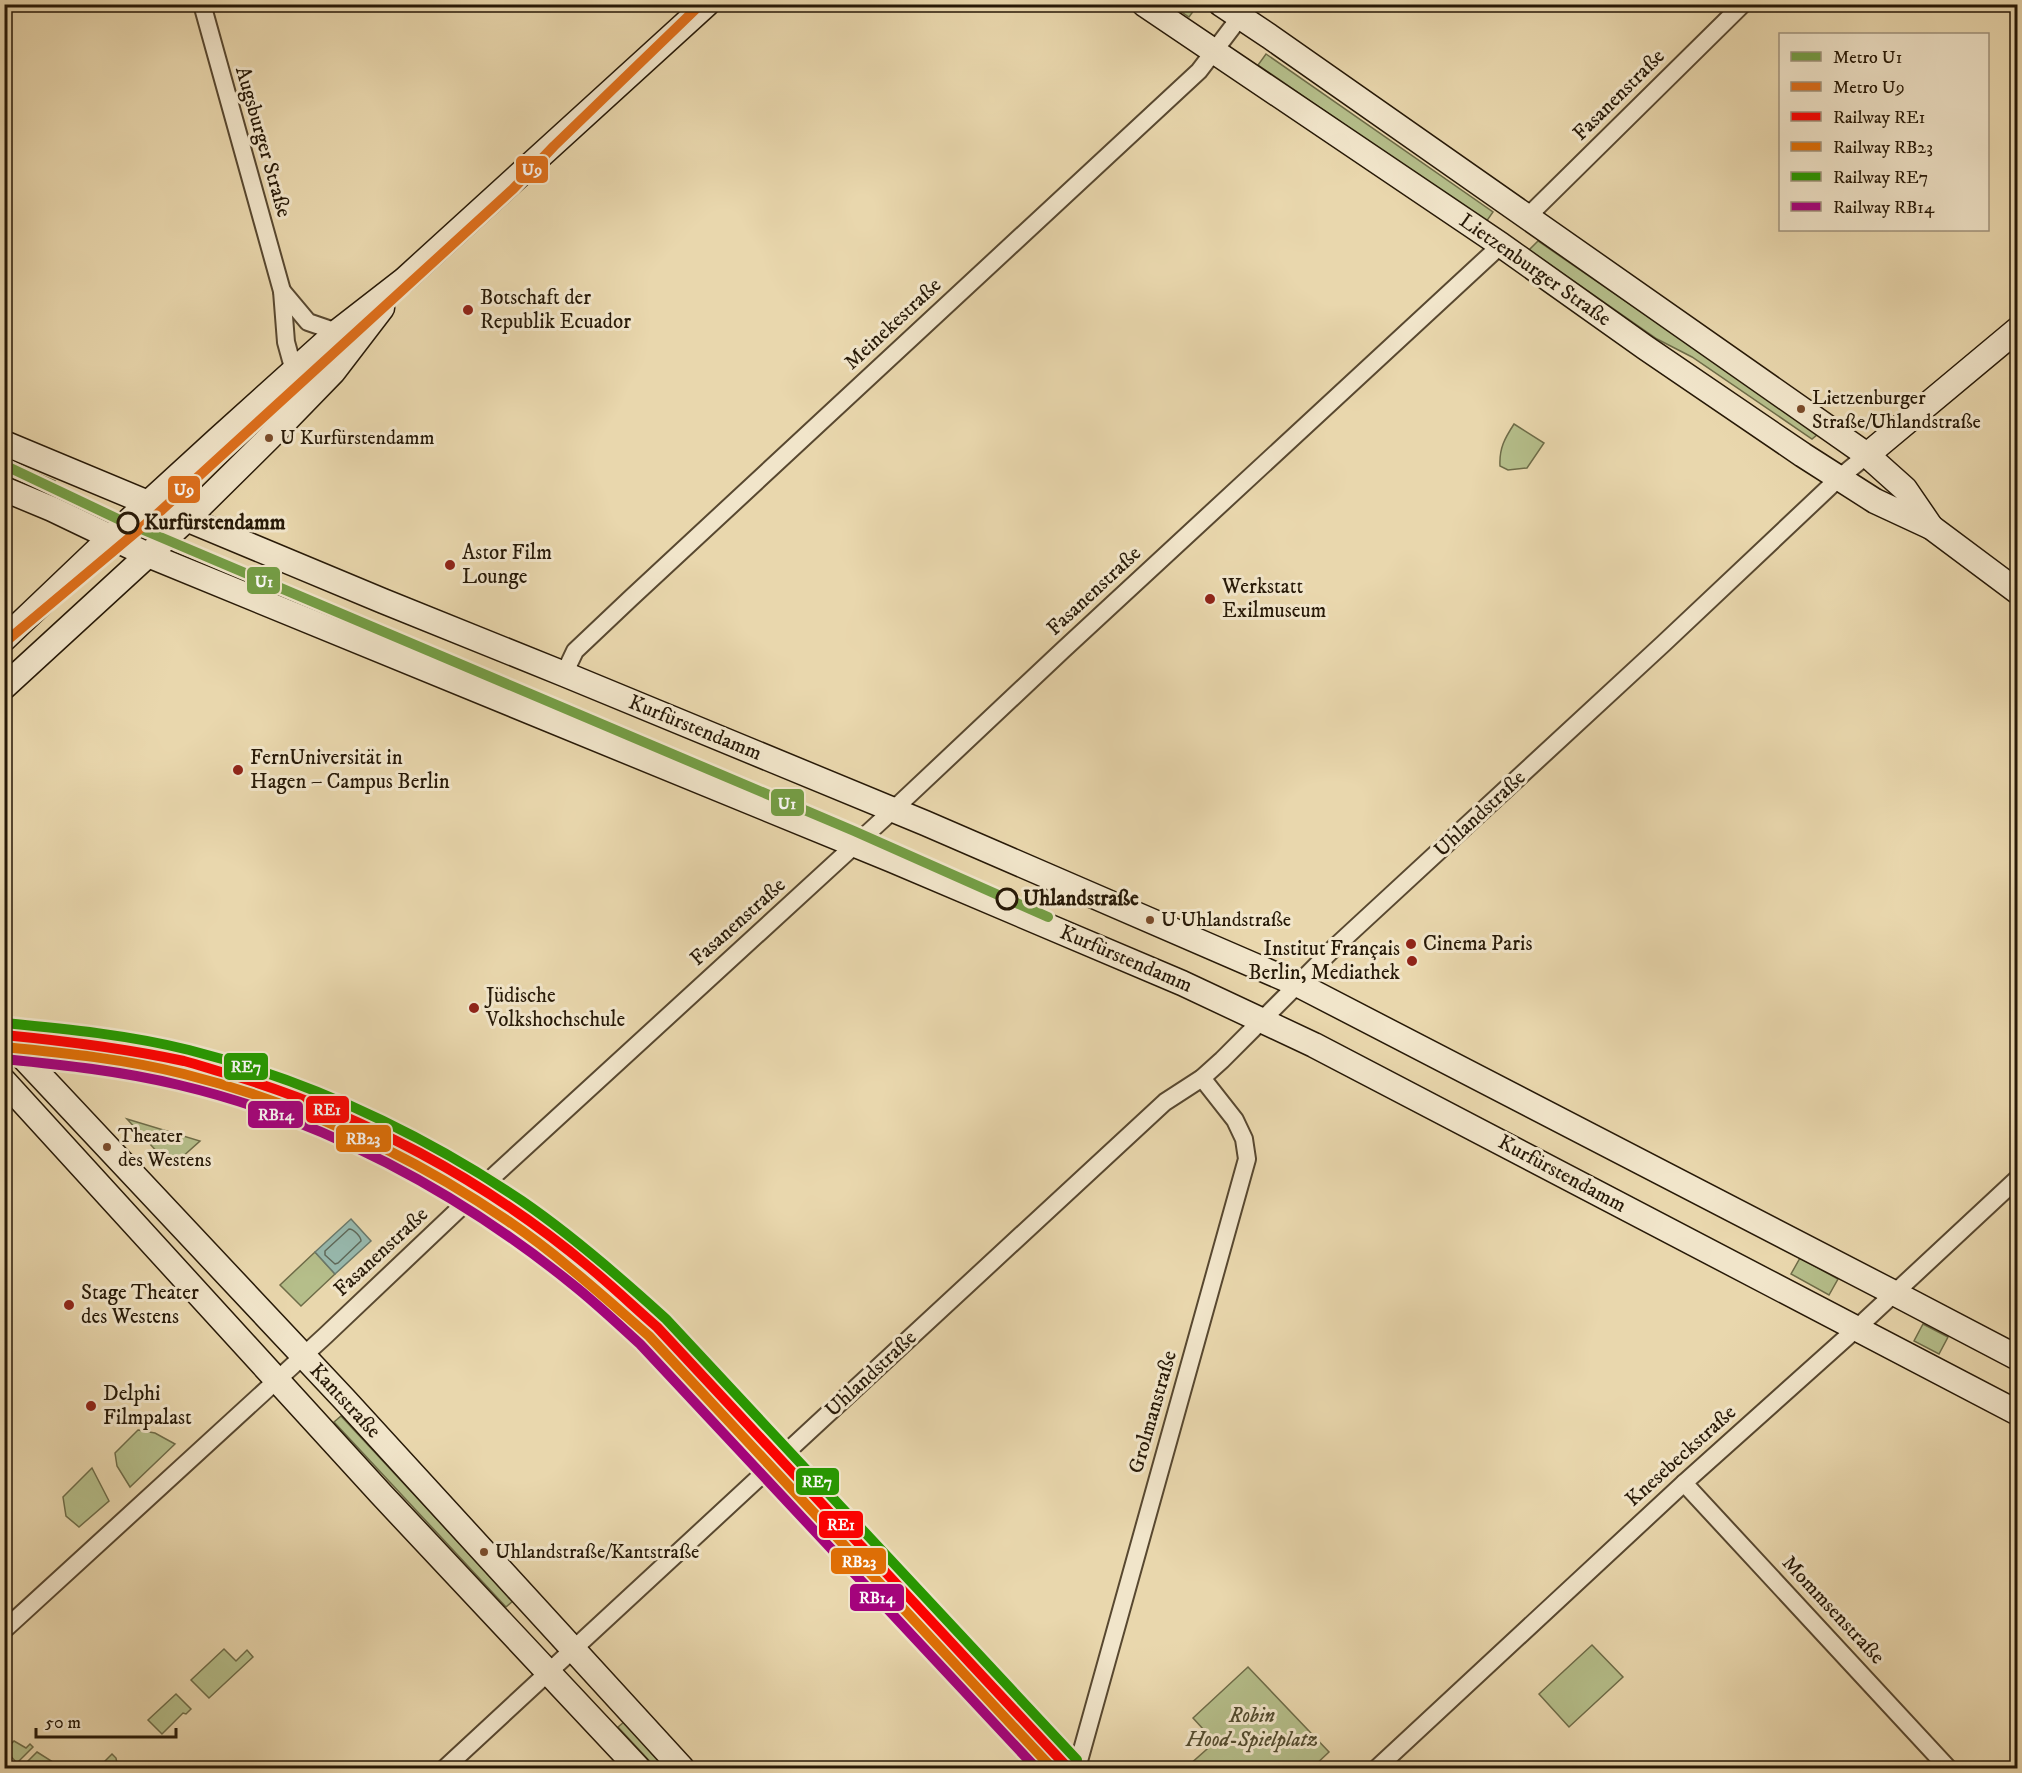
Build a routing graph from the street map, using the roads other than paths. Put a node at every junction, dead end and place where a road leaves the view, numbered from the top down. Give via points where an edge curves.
1 (202, 4) edge
2 (707, 4) edge
3 (1144, 4) edge
4 (1743, 4) edge
5 (1237, 9) edge
6 (1213, 53) junction
7 (1526, 218) junction
8 (1501, 245) junction
9 (404, 280) junction
10 (282, 291) junction
11 (2018, 329) edge
12 (337, 332) junction
13 (294, 371) junction
14 (4, 443) edge
15 (1867, 455) junction
16 (1839, 478) junction
17 (4, 489) edge
18 (148, 504) junction
19 (186, 520) junction
20 (1931, 527) junction
21 (110, 538) junction
22 (148, 555) junction
23 (2018, 592) edge
24 (4, 639) edge
25 (564, 674) junction
26 (4, 687) edge
27 (893, 810) junction
28 (854, 846) junction
29 (1297, 984) junction
30 (1263, 1020) junction
31 (4, 1037) edge
32 (1202, 1078) junction
33 (4, 1081) edge
34 (2018, 1178) edge
35 (1894, 1293) junction
36 (1857, 1328) junction
37 (303, 1355) junction
38 (2018, 1358) edge
39 (277, 1379) junction
40 (2018, 1413) edge
41 (1684, 1483) junction
42 (4, 1630) edge
43 (573, 1650) junction
44 (549, 1672) junction
45 (445, 1768) edge
46 (638, 1768) edge
47 (682, 1768) edge
48 (1077, 1768) edge
49 (1377, 1768) edge
50 (1948, 1768) edge

1 - 10 street, Augsburger Straße
2 - 9 main road
3 - 6 main road, Lietzenburger Straße
4 - 7 street, Fasanenstraße
5 - 6 street, Meinekestraße
5 - 7 main road, Lietzenburger Straße
6 - 8 main road, Lietzenburger Straße
6 - 25 street, Meinekestraße via 1199,71 575,651
7 - 15 main road, Lietzenburger Straße
8 - 16 main road, Lietzenburger Straße
8 - 27 street, Fasanenstraße
9 - 12 main road
9 - 19 main road via 333,372
10 - 12 street, Augsburger Straße via 308,322
10 - 13 street, Augsburger Straße via 286,342
11 - 15 main road, Uhlandstraße
12 - 13 main road
13 - 18 main road
14 - 18 main road, Kurfürstendamm
15 - 16 street, Uhlandstraße
15 - 20 main road, Lietzenburger Straße via 1905,489
16 - 20 main road, Lietzenburger Straße via 1875,501
16 - 29 street, Uhlandstraße
17 - 21 main road, Kurfürstendamm
18 - 19 main road, Kurfürstendamm
18 - 21 main road
19 - 22 main road
19 - 25 main road, Kurfürstendamm
20 - 23 main road, Lietzenburger Straße
21 - 22 main road, Kurfürstendamm
21 - 24 main road
22 - 26 main road
22 - 28 main road, Kurfürstendamm
25 - 27 main road, Kurfürstendamm
27 - 28 street, Fasanenstraße
27 - 29 main road, Kurfürstendamm
28 - 30 main road, Kurfürstendamm via 1182,982
28 - 37 street, Fasanenstraße
29 - 30 street, Uhlandstraße
29 - 35 main road, Kurfürstendamm
30 - 32 street, Uhlandstraße
30 - 36 main road, Kurfürstendamm
31 - 37 main road, Kantstraße
32 - 43 street, Uhlandstraße via 1165,1102
32 - 48 street, Grolmanstraße via 1245,1138 1247,1159
33 - 39 main road, Kantstraße
34 - 35 street, Knesebeckstraße
35 - 36 street, Knesebeckstraße
35 - 38 main road, Kurfürstendamm
36 - 40 main road, Kurfürstendamm
36 - 41 street, Knesebeckstraße
37 - 39 street, Fasanenstraße
37 - 43 main road, Kantstraße
39 - 42 street, Fasanenstraße
39 - 44 main road, Kantstraße
41 - 49 street, Knesebeckstraße
41 - 50 street, Mommsenstraße
43 - 44 street, Uhlandstraße
43 - 47 main road, Kantstraße
44 - 45 street, Uhlandstraße
44 - 46 main road, Kantstraße

